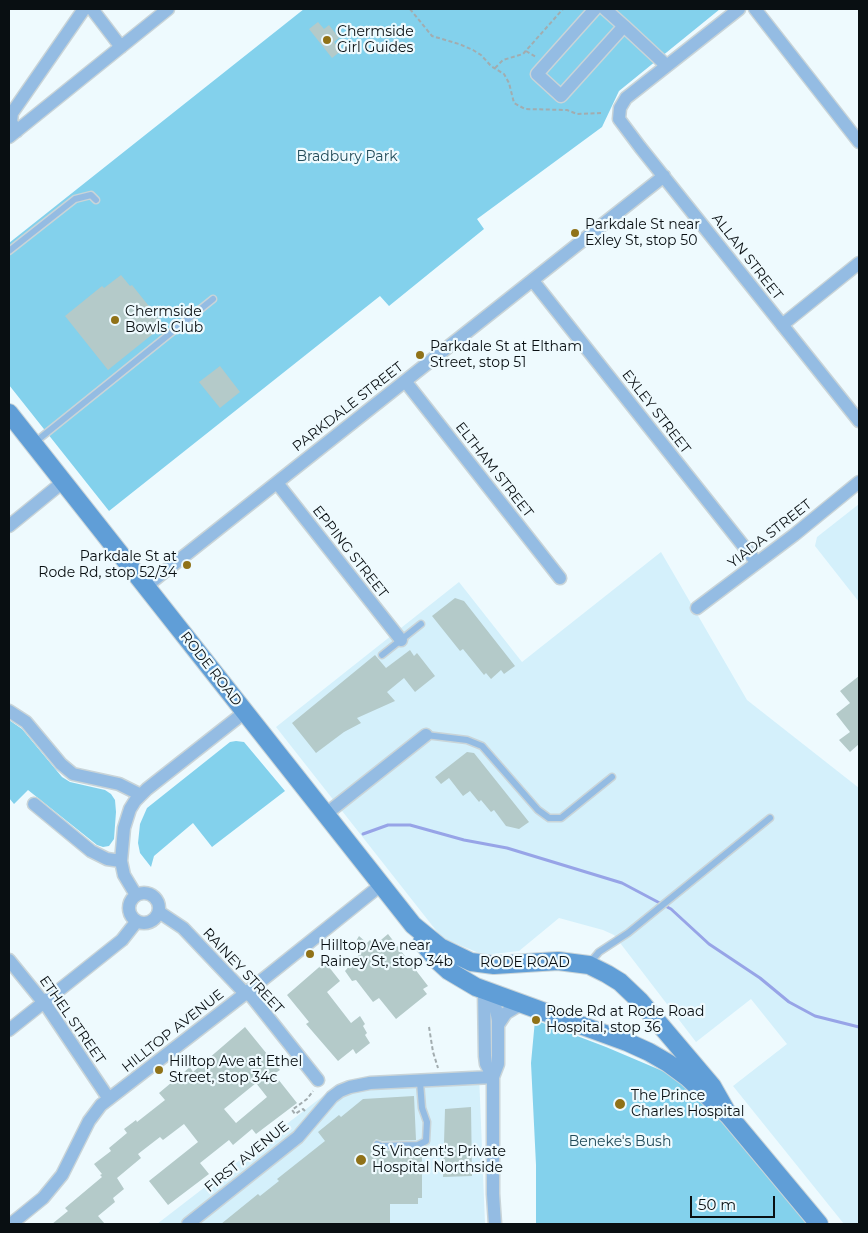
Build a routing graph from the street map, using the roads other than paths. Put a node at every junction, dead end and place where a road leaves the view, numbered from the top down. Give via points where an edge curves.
1 (84, 9) edge
2 (92, 9) edge
3 (168, 9) edge
4 (594, 9) edge
5 (605, 9) edge
6 (739, 9) edge
7 (755, 9) edge
8 (624, 26) junction
9 (121, 46) junction
10 (667, 66) junction
11 (13, 134) edge
12 (859, 142) edge
13 (664, 176) junction
14 (96, 200) dead end
15 (9, 251) edge
16 (859, 264) edge
17 (533, 281) junction
18 (214, 298) dead end
19 (782, 325) junction
20 (406, 381) junction
21 (9, 413) edge
22 (859, 421) edge
23 (33, 444) junction
24 (64, 482) junction
25 (859, 482) edge
26 (277, 483) junction
27 (9, 526) edge
28 (757, 563) junction
29 (560, 578) dead end
30 (145, 587) junction
31 (697, 608) dead end
32 (421, 624) dead end
33 (401, 640) junction
34 (382, 655) dead end
35 (9, 711) edge
36 (245, 712) junction
37 (426, 735) joint
38 (612, 777) dead end
39 (141, 795) junction
40 (34, 804) dead end
41 (326, 814) junction
42 (770, 818) dead end
43 (121, 861) junction
44 (381, 885) junction
45 (136, 895) junction
46 (159, 912) junction
47 (137, 921) junction
48 (413, 925) junction
49 (440, 947) junction
50 (9, 960) edge
51 (526, 963) junction
52 (589, 965) junction
53 (489, 990) junction
54 (246, 993) junction
55 (43, 1002) junction
56 (521, 1004) junction
57 (498, 1026) junction
58 (9, 1030) edge
59 (493, 1077) junction
60 (318, 1080) road end
61 (420, 1082) junction
62 (109, 1099) junction
63 (729, 1116) junction
64 (377, 1144) dead end
65 (11, 1224) edge
66 (188, 1224) edge
67 (495, 1224) edge
68 (819, 1224) edge

1 - 11 street via 14,110 10,120
2 - 9 street
3 - 9 street
4 - 8 street via 537,74 561,96
5 - 8 street
6 - 10 street
7 - 12 street
8 - 10 street
9 - 11 street
10 - 13 street, ALLAN STREET via 626,98 619,116 621,123
13 - 17 street, PARKDALE STREET
13 - 19 street, ALLAN STREET
14 - 15 lane via 91,195 75,199
16 - 19 street
17 - 20 street, PARKDALE STREET
17 - 28 street, EXLEY STREET
18 - 23 lane
19 - 22 street, ALLAN STREET
20 - 26 street, PARKDALE STREET
20 - 29 street, ELTHAM STREET
21 - 23 main road, RODE ROAD
23 - 24 main road, RODE ROAD
24 - 27 street
24 - 30 main road, RODE ROAD
25 - 28 street, YIADA STREET
26 - 30 street, PARKDALE STREET
26 - 33 street, EPPING STREET
28 - 31 street, YIADA STREET
30 - 36 main road, RODE ROAD
32 - 33 lane
33 - 34 lane
35 - 39 street via 26,722 73,774 120,784
36 - 39 street
36 - 41 main road, RODE ROAD
37 - 38 lane via 467,740 488,750 538,810 549,818 561,818
37 - 41 street
39 - 43 street via 125,822
40 - 43 street via 91,851 107,859
41 - 44 main road, RODE ROAD
42 - 52 lane via 628,933 599,952
43 - 45 street via 124,875
44 - 48 main road, RODE ROAD
44 - 54 street, HILLTOP AVENUE
45 - 46 street via 151,895 158,902
45 - 47 street via 129,908
46 - 47 street via 150,922
46 - 54 street, RAINEY STREET via 183,928
47 - 55 street via 122,940
48 - 49 main road, RODE ROAD
48 - 53 main road, RODE ROAD via 438,961 454,974
49 - 51 main road, RODE ROAD via 480,964
49 - 53 main road
50 - 55 street, ETHEL STREET
51 - 52 main road, RODE ROAD via 558,961
51 - 53 main road via 501,972
52 - 63 main road, RODE ROAD via 620,982 640,1001 712,1086
53 - 56 main road, RODE ROAD
53 - 57 street
53 - 59 street via 485,1056
54 - 60 street, RAINEY STREET
54 - 62 street, HILLTOP AVENUE
55 - 58 street
55 - 62 street, ETHEL STREET
56 - 57 street via 506,1013
56 - 63 main road, RODE ROAD via 649,1052 687,1077
57 - 59 street via 498,1064
59 - 61 street, FIRST AVENUE
59 - 67 street
61 - 64 lane via 422,1108 427,1122 426,1141 418,1146
61 - 66 street, FIRST AVENUE via 360,1084 340,1091 329,1108 298,1137
62 - 65 street, HILLTOP AVENUE via 93,1115 62,1176 43,1198
63 - 68 main road, RODE ROAD

